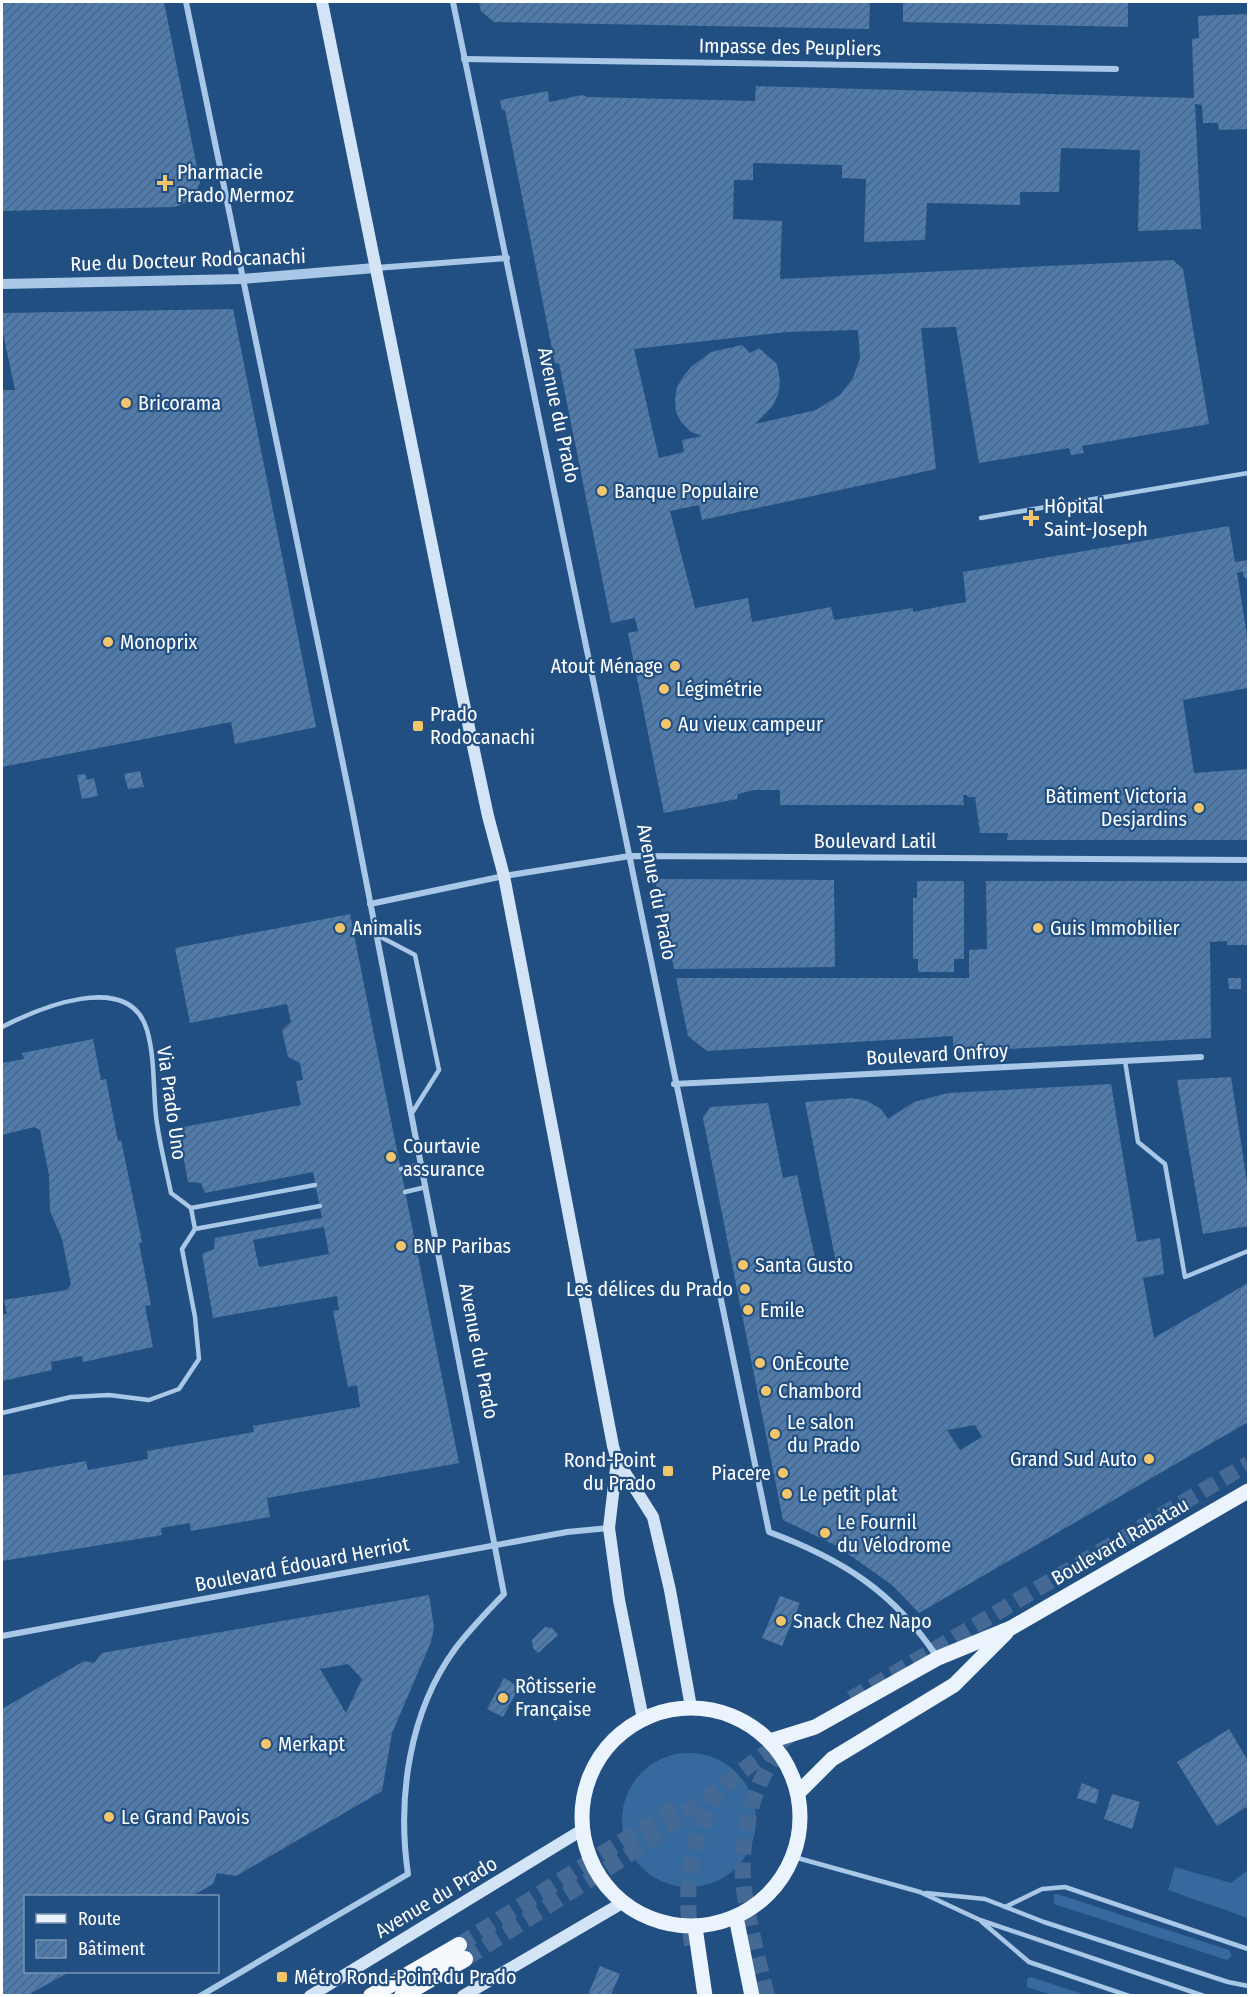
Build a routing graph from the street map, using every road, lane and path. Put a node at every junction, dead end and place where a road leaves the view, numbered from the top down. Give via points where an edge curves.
1 (186, 2) edge
2 (322, 2) edge
3 (453, 2) edge
4 (464, 58) junction
5 (1116, 69) dead end
6 (507, 258) junction
7 (375, 268) junction
8 (242, 279) junction
9 (2, 284) edge
10 (1248, 473) edge
11 (981, 518) dead end
12 (630, 856) junction
13 (1248, 860) edge
14 (504, 876) junction
15 (370, 904) junction
16 (377, 935) junction
17 (2, 1027) edge
18 (1201, 1057) dead end
19 (1125, 1061) junction
20 (675, 1084) junction
21 (412, 1113) junction
22 (422, 1164) junction
23 (401, 1169) dead end
24 (315, 1185) dead end
25 (427, 1187) junction
26 (405, 1192) dead end
27 (320, 1206) dead end
28 (191, 1209) junction
29 (195, 1229) junction
30 (1248, 1251) edge
31 (2, 1413) edge
32 (617, 1460) junction
33 (1248, 1491) edge
34 (609, 1528) junction
35 (496, 1545) junction
36 (1011, 1628) junction
37 (2, 1636) edge
38 (938, 1658) junction
39 (691, 1707) junction
40 (643, 1719) junction
41 (770, 1741) junction
42 (798, 1793) junction
43 (582, 1830) junction
44 (794, 1857) junction
45 (920, 1892) junction
46 (622, 1903) junction
47 (1004, 1907) junction
48 (736, 1917) junction
49 (980, 1920) junction
50 (695, 1927) junction
51 (1248, 1949) edge
52 (1248, 1986) edge
53 (200, 1995) edge
54 (310, 1995) edge
55 (371, 1995) edge
56 (402, 1995) edge
57 (463, 1995) edge
58 (705, 1995) edge
59 (752, 1995) edge
60 (1129, 1995) edge
61 (1204, 1995) edge

1 - 8 street, Avenue du Prado
2 - 7 main road
3 - 4 street, Avenue du Prado
4 - 5 street, Impasse des Peupliers
4 - 6 street, Avenue du Prado
6 - 7 street
6 - 12 street, Avenue du Prado
7 - 8 street, Rue du Docteur Rodocanachi
7 - 14 main road via 488,816
8 - 9 street, Rue du Docteur Rodocanachi
8 - 15 street, Avenue du Prado
10 - 11 lane
12 - 13 street, Boulevard Latil
12 - 14 street, Boulevard Latil
12 - 20 street, Avenue du Prado
14 - 15 street
14 - 32 main road
15 - 16 street, Avenue du Prado
16 - 21 street, Avenue du Prado
16 - 21 lane via 415,955 439,1070
17 - 28 lane, Via Prado Uno via 39,1009 93,996 117,999 134,1011 146,1028 156,1116 171,1193
18 - 19 street, Boulevard Onfroy
19 - 20 street, Boulevard Onfroy
19 - 30 lane via 1138,1142 1165,1164 1185,1277
20 - 38 street, Avenue du Prado via 769,1532 834,1559 860,1575 900,1610
21 - 22 street, Avenue du Prado
22 - 23 lane
22 - 25 street, Avenue du Prado
24 - 28 lane
25 - 26 lane
25 - 35 street, Avenue du Prado
27 - 29 lane
28 - 29 lane
29 - 31 lane via 182,1249 199,1359 179,1389 149,1400 109,1395 71,1397
32 - 34 main road
32 - 39 main road via 653,1517
33 - 36 main road, Boulevard Rabatau
34 - 35 street, Boulevard Édouard Herriot
34 - 40 main road
35 - 37 street, Boulevard Édouard Herriot
35 - 53 street, Avenue du Prado via 504,1594 454,1650 438,1676 415,1734 403,1796 408,1874
36 - 38 main road, Boulevard Rabatau
36 - 42 main road, Boulevard Rabatau via 954,1685 832,1759
38 - 41 main road, Boulevard Rabatau via 815,1727
39 - 40 main road
39 - 41 main road via 738,1718
40 - 43 main road via 602,1754 583,1803
41 - 42 main road via 788,1765
42 - 44 main road via 800,1836
43 - 46 main road via 589,1858
43 - 54 main road, Avenue du Prado
44 - 45 lane
44 - 48 main road via 768,1895
45 - 47 lane via 985,1899
45 - 49 lane
46 - 50 main road via 657,1921
46 - 57 main road
47 - 51 lane via 1042,1888 1065,1887
47 - 52 lane
48 - 50 main road
48 - 59 main road
49 - 60 lane via 1029,1962
49 - 61 lane
50 - 58 main road
55 - 56 highway via 462,1952

